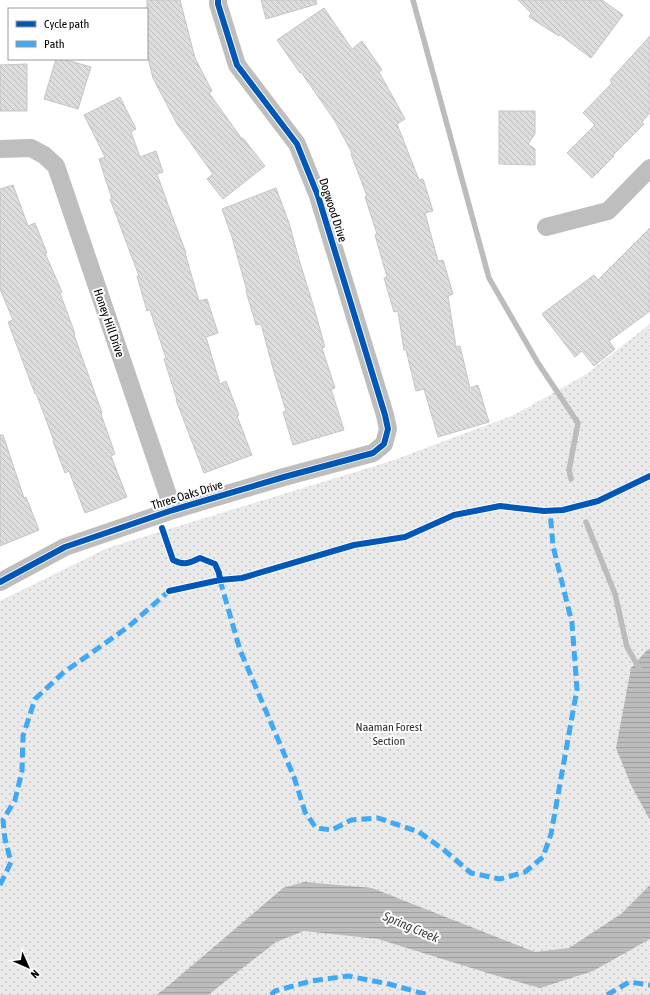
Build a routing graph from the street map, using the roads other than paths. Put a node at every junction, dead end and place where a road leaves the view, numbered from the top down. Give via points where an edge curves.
1 (218, 0) edge
2 (0, 148) edge
3 (650, 168) edge
4 (546, 227) dead end
5 (384, 444) joint
6 (173, 510) junction
7 (0, 582) edge

1 - 5 street, Dogwood Drive via 237,65 297,144 318,196 385,415 388,429
2 - 6 street, Honey Hill Drive via 30,148 56,166
3 - 4 street via 608,211
5 - 6 street, Three Oaks Drive via 373,453
6 - 7 street, Three Oaks Drive via 64,547

